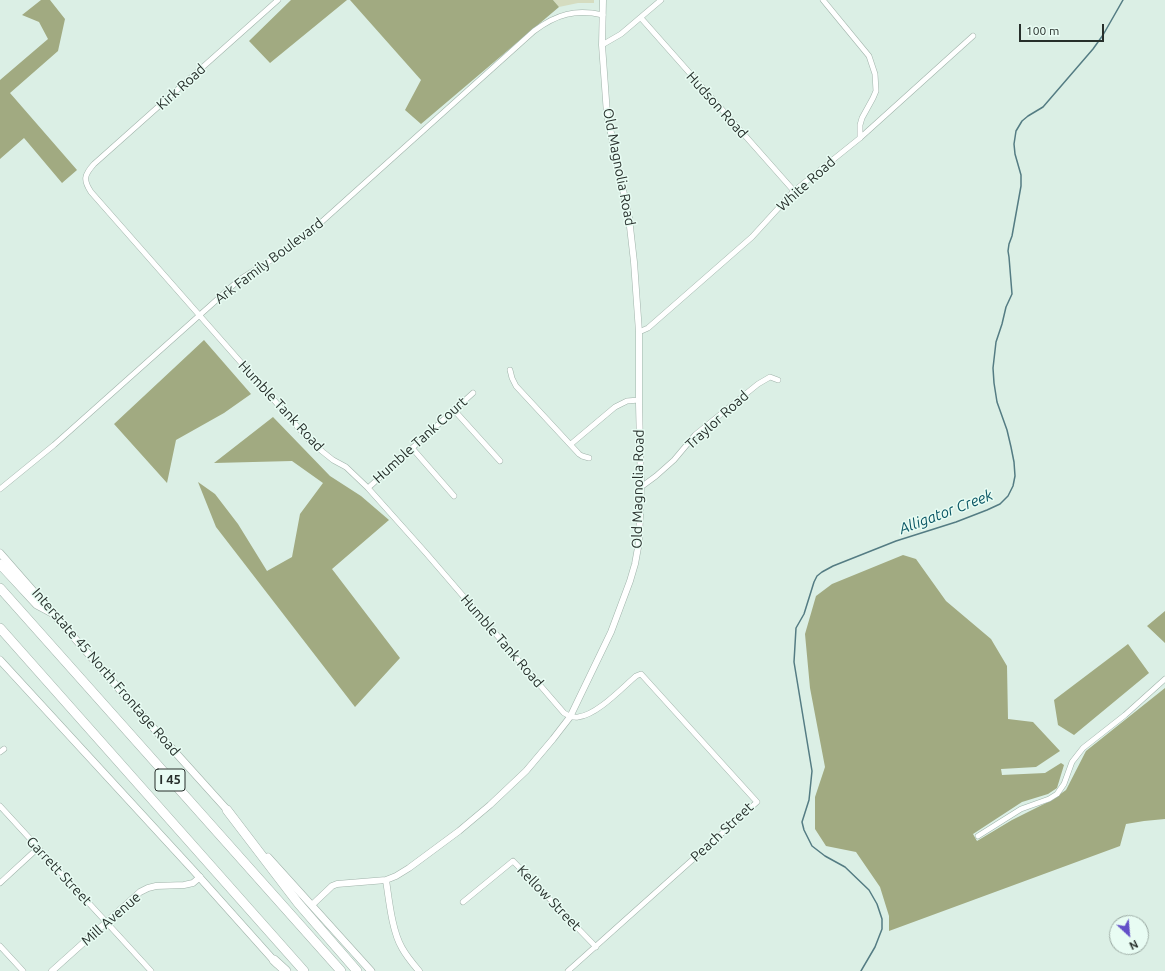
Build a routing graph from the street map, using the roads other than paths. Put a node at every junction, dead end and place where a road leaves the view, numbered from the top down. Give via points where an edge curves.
1 (278, 0) edge
2 (603, 0) edge
3 (661, 0) edge
4 (823, 0) edge
5 (603, 15) junction
6 (641, 18) junction
7 (973, 36) dead end
8 (602, 45) junction
9 (860, 138) junction
10 (86, 175) joint
11 (794, 191) junction
12 (199, 315) junction
13 (639, 332) junction
14 (510, 370) dead end
15 (778, 380) dead end
16 (473, 393) dead end
17 (639, 400) junction
18 (454, 410) junction
19 (570, 444) junction
20 (412, 448) junction
21 (589, 458) dead end
22 (500, 461) dead end
23 (641, 487) junction
24 (368, 488) junction
25 (0, 489) edge
26 (454, 496) dead end
27 (0, 553) edge
28 (0, 564) edge
29 (0, 588) edge
30 (52, 612) junction
31 (0, 628) edge
32 (0, 660) edge
33 (1165, 679) edge
34 (570, 717) junction
35 (0, 806) edge
36 (226, 810) junction
37 (978, 836) dead end
38 (38, 848) junction
39 (200, 877) junction
40 (386, 880) junction
41 (0, 883) edge
42 (463, 902) dead end
43 (312, 906) junction
44 (106, 922) junction
45 (0, 946) edge
46 (596, 947) junction
47 (274, 960) joint
48 (23, 971) edge
49 (52, 971) edge
50 (151, 971) edge
51 (284, 971) edge
52 (304, 971) edge
53 (341, 971) edge
54 (357, 971) edge
55 (371, 971) edge
56 (419, 971) edge
57 (568, 971) edge

1 - 10 street, Kirk Road via 94,164
2 - 5 street, Old Magnolia Road
3 - 6 street
4 - 9 street via 869,56 875,74 876,91 862,118
5 - 8 street, Old Magnolia Road
5 - 12 street, Ark Family Boulevard via 569,13 534,31 307,235 239,280
6 - 8 street
6 - 11 street, Hudson Road
7 - 9 street, White Road
8 - 13 street, Old Magnolia Road via 607,114 629,218
9 - 11 street, White Road
10 - 12 street, Humble Tank Road via 85,180 91,192
11 - 13 street, White Road via 752,237 648,328
12 - 24 street, Humble Tank Road via 310,440 346,467
12 - 25 street, Ark Family Boulevard via 54,445
13 - 17 street, Old Magnolia Road
14 - 19 street via 516,386
15 - 23 street, Traylor Road via 770,378 758,384 695,435 674,460
16 - 18 street, Humble Tank Court
17 - 19 street via 627,401 614,407
17 - 23 street, Old Magnolia Road
18 - 20 street, Humble Tank Court
18 - 22 street
19 - 21 street via 582,456
20 - 24 street, Humble Tank Court
20 - 26 street
23 - 34 street, Old Magnolia Road via 639,542 630,582 611,632
24 - 34 street, Humble Tank Road
27 - 30 main road, Interstate 45 North Frontage Road
28 - 30 highway via 37,604
29 - 53 highway, I 45
30 - 36 main road, Interstate 45 North Frontage Road
31 - 52 highway, I 45
32 - 39 main road
33 - 37 street via 1083,748 1072,762 1064,784 1057,794 1021,809
34 - 40 street, Old Magnolia Road via 526,771 490,805 409,868
34 - 46 street, Peach Street via 579,718 592,713 641,674 757,802
35 - 38 street, Garrett Street
36 - 43 main road, Interstate 45 North Frontage Road
36 - 54 highway via 298,903
38 - 41 street
38 - 44 street, Garrett Street
39 - 44 street, Mill Avenue via 193,883 184,885 148,888
39 - 47 main road
40 - 43 street via 337,884
40 - 56 street via 395,929 402,948
42 - 46 street, Kellow Street via 513,861
43 - 55 main road, Interstate 45 North Frontage Road
44 - 49 street, Mill Avenue
44 - 50 street, Garrett Street
45 - 48 street
46 - 57 street, Peach Street
47 - 51 highway

